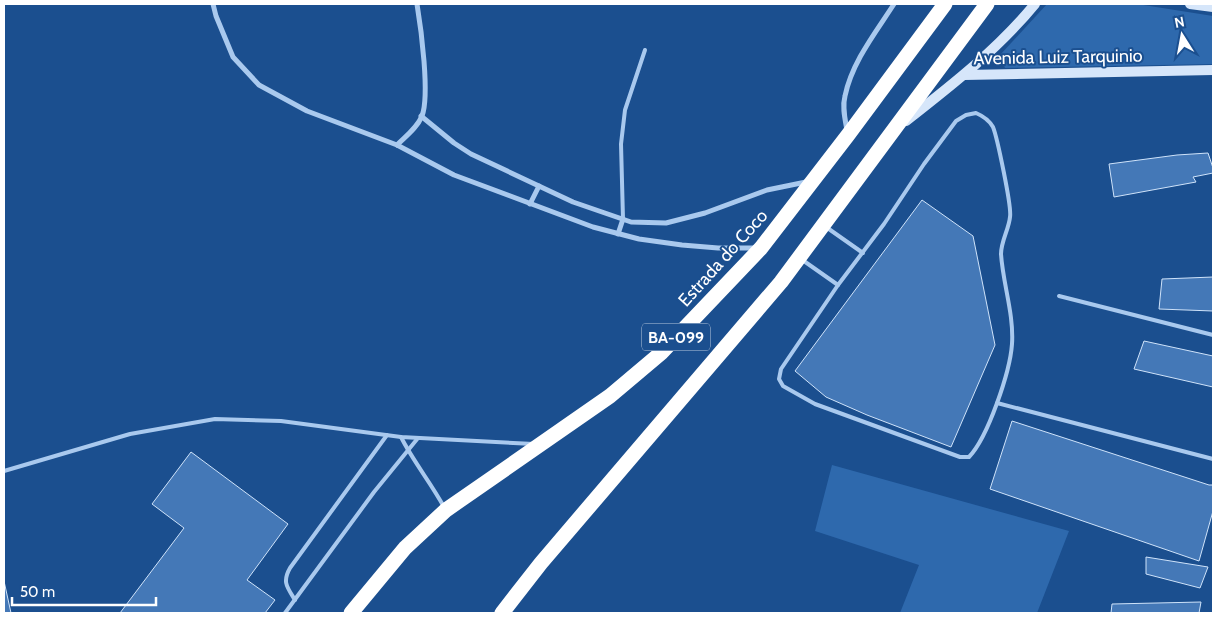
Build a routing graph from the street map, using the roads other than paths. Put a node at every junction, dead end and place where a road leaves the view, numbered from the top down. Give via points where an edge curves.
1 (213, 4) edge
2 (417, 4) edge
3 (894, 4) edge
4 (945, 4) edge
5 (987, 4) edge
6 (1035, 4) edge
7 (1190, 4) edge
8 (1213, 7) edge
9 (645, 50) dead end
10 (1213, 70) edge
11 (964, 75) junction
12 (422, 116) junction
13 (893, 130) junction
14 (848, 135) junction
15 (397, 145) junction
16 (811, 181) junction
17 (539, 186) junction
18 (530, 204) junction
19 (624, 219) junction
20 (824, 225) junction
21 (618, 234) junction
22 (761, 248) junction
23 (863, 253) junction
24 (799, 258) junction
25 (838, 285) junction
26 (1059, 296) dead end
27 (1213, 335) edge
28 (997, 403) junction
29 (388, 435) junction
30 (400, 437) junction
31 (418, 438) junction
32 (539, 444) junction
33 (408, 451) junction
34 (1213, 459) edge
35 (4, 471) edge
36 (446, 510) junction
37 (295, 600) junction
38 (285, 613) edge
39 (351, 613) edge
40 (502, 613) edge

1 - 15 street via 233,57 259,85 307,111
2 - 12 street via 424,66
3 - 14 street via 850,79 844,97
4 - 14 highway, Estrada do Coco / BA-099
5 - 13 highway, BA-099
6 - 11 street
7 - 8 street
9 - 19 lane via 625,110 621,144
10 - 11 street, Avenida Luiz Tarquinio
11 - 13 street
12 - 15 street via 415,128
12 - 17 street via 470,154
13 - 20 highway, BA-099
14 - 16 highway, Estrada do Coco / BA-099
15 - 18 street via 454,175
16 - 19 street via 767,190 705,213 666,223
16 - 22 highway, Estrada do Coco / BA-099
17 - 18 street
17 - 19 street via 573,202
18 - 21 street
19 - 21 street
20 - 23 lane
20 - 24 highway, BA-099
21 - 22 street via 682,245
22 - 32 highway, Estrada do Coco / BA-099 via 662,353 610,396
23 - 25 lane
23 - 28 lane via 956,121 976,113 985,116 993,127 1011,215 1001,250 1012,345
24 - 25 lane
24 - 40 highway, BA-099
25 - 28 lane via 781,369 779,379 783,386 815,404 960,457 970,457 978,448
26 - 27 lane
28 - 34 lane
29 - 30 lane
29 - 35 lane via 281,421 215,419 130,434
29 - 37 lane via 285,576 286,586
30 - 31 lane
30 - 33 lane
31 - 32 lane
31 - 33 lane
32 - 36 highway, Estrada do Coco / BA-099
33 - 36 lane
33 - 37 lane
36 - 39 highway, Estrada do Coco / BA-099 via 405,548
37 - 38 lane

